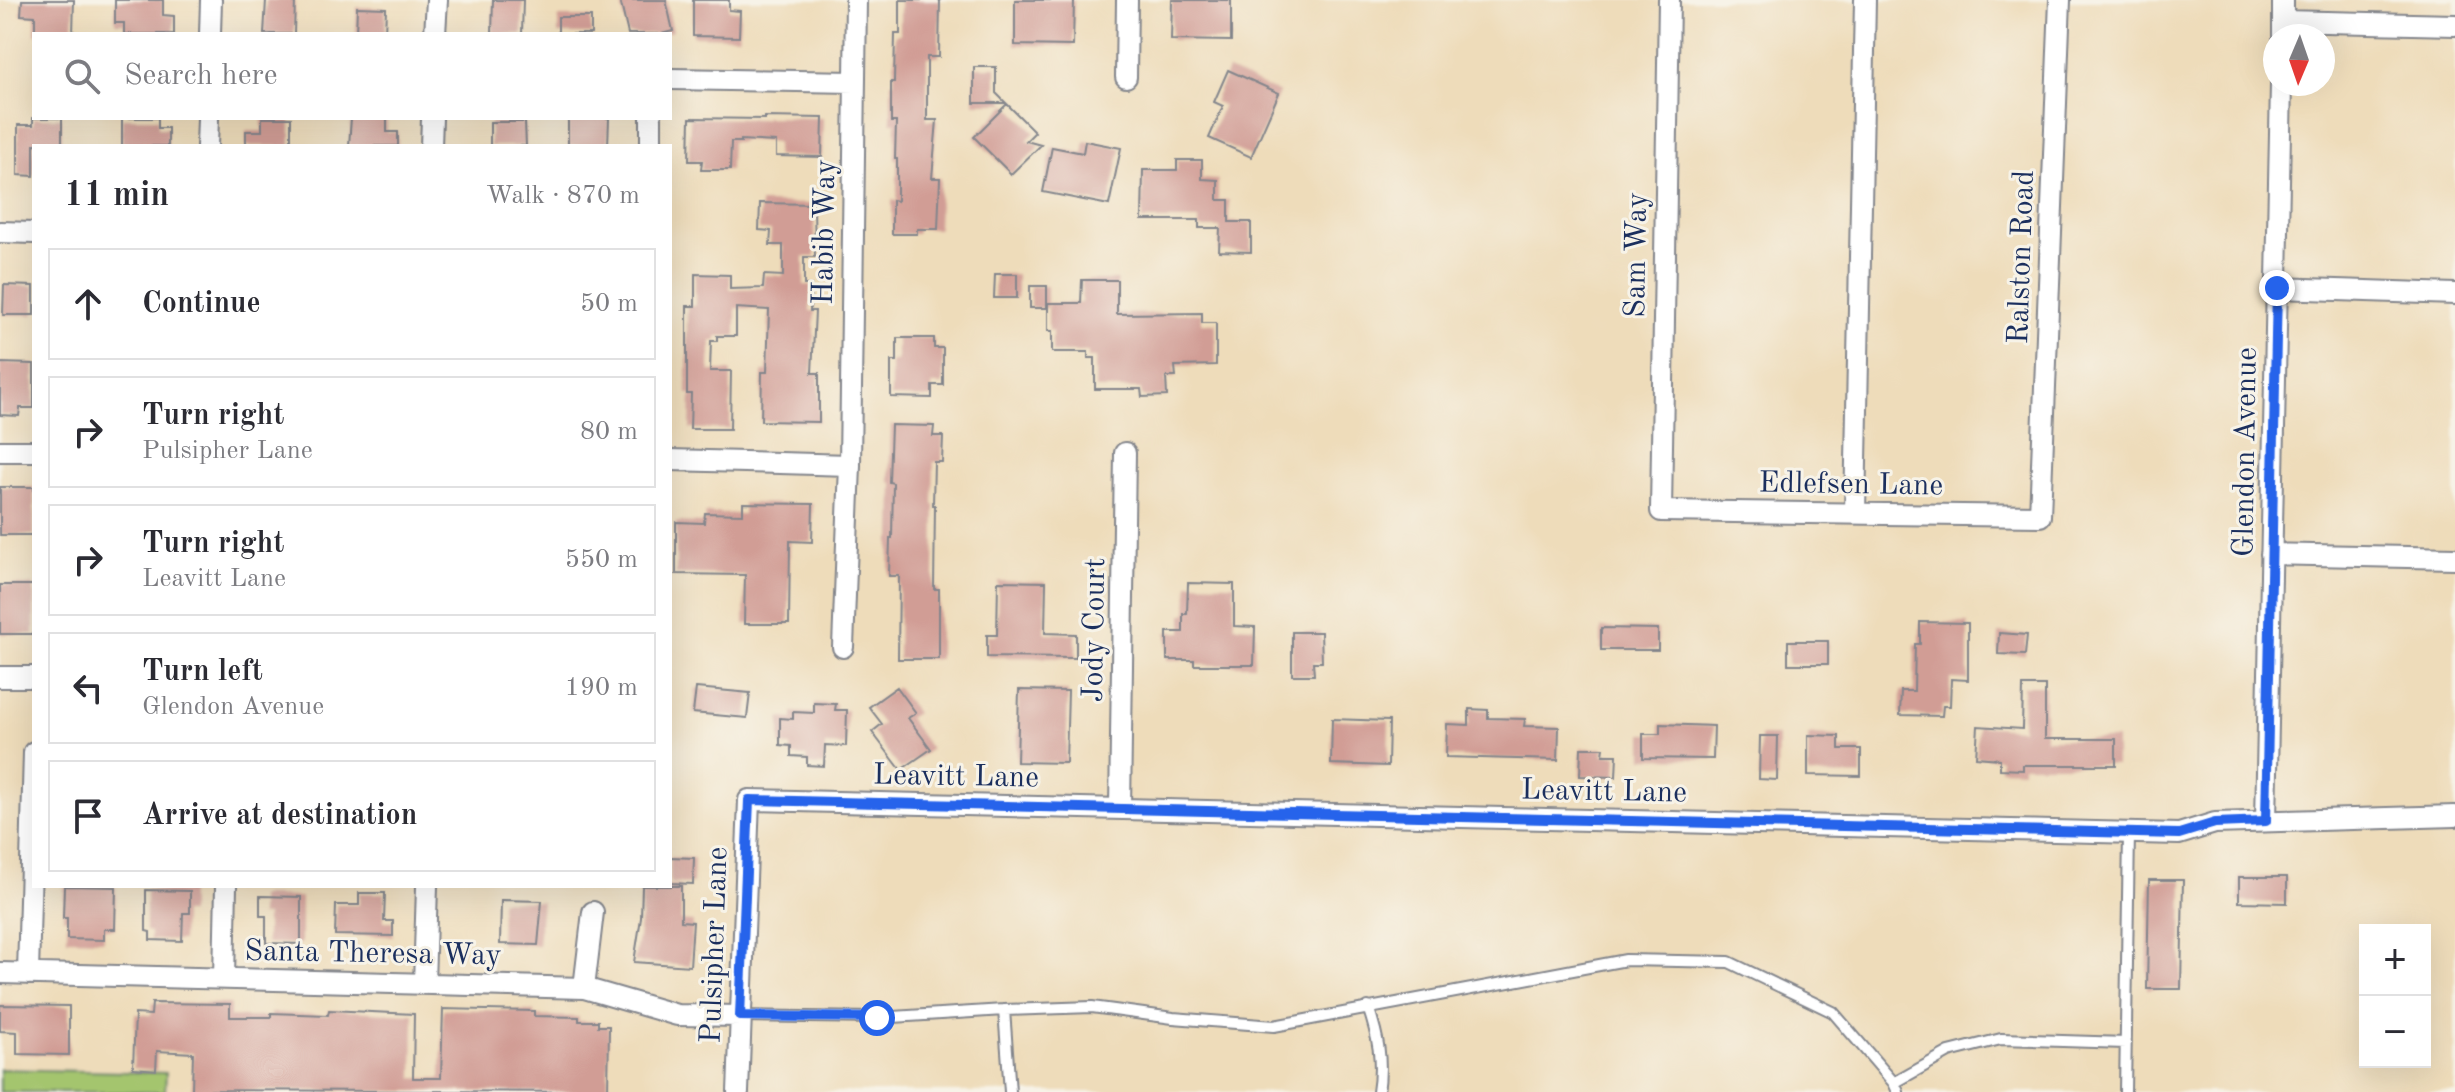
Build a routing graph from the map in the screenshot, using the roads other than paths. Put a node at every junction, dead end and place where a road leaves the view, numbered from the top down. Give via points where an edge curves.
1 (211, 0) edge
2 (437, 0) edge
3 (856, 0) edge
4 (1127, 0) edge
5 (1669, 0) edge
6 (1865, 0) edge
7 (2060, 0) edge
8 (2283, 19) edge
9 (2455, 25) edge
10 (210, 32) edge
11 (435, 32) edge
12 (1126, 77) dead end
13 (672, 79) edge
14 (855, 82) junction
15 (2281, 96) edge
16 (208, 120) edge
17 (432, 120) edge
18 (651, 120) edge
19 (207, 144) edge
20 (431, 144) edge
21 (651, 144) edge
22 (0, 232) edge
23 (32, 233) edge
24 (2277, 288) junction
25 (2455, 294) edge
26 (0, 451) edge
27 (32, 451) edge
28 (1125, 453) dead end
29 (672, 460) edge
30 (850, 465) junction
31 (1661, 511) joint
32 (1855, 513) junction
33 (2040, 516) joint
34 (2271, 554) junction
35 (2455, 558) edge
36 (843, 647) dead end
37 (0, 677) edge
38 (32, 677) edge
39 (749, 800) joint
40 (1120, 809) junction
41 (2455, 816) edge
42 (2266, 821) junction
43 (32, 826) edge
44 (2129, 833) junction
45 (226, 888) edge
46 (427, 888) edge
47 (593, 912) dead end
48 (0, 973) edge
49 (28, 974) junction
50 (224, 978) junction
51 (424, 984) junction
52 (584, 988) junction
53 (1368, 1007) junction
54 (1004, 1010) junction
55 (740, 1016) junction
56 (2126, 1043) junction
57 (1896, 1088) edge
58 (738, 1092) edge
59 (1010, 1092) edge
60 (1378, 1092) edge
61 (2125, 1092) edge

1 - 10 street
2 - 11 street
3 - 14 street, Habib Way
4 - 12 street
5 - 31 street, Sam Way
6 - 32 street
7 - 33 street, Ralston Road
8 - 9 street
13 - 14 street
14 - 30 street, Habib Way
15 - 24 street, Glendon Avenue
16 - 19 street
17 - 20 street
18 - 21 street
22 - 23 street
24 - 25 street
24 - 34 street, Glendon Avenue
26 - 27 street
28 - 40 street, Jody Court
29 - 30 street
30 - 36 street, Habib Way
31 - 32 street, Edlefsen Lane
32 - 33 street, Edlefsen Lane
34 - 35 street
34 - 42 street, Glendon Avenue
37 - 38 street
39 - 40 street, Leavitt Lane
39 - 55 street, Pulsipher Lane
40 - 44 street, Leavitt Lane
41 - 42 street, Leavitt Lane
42 - 44 street, Leavitt Lane via 2215,823 2179,834
43 - 49 street
44 - 56 lane
45 - 50 street
46 - 51 street
47 - 52 street
48 - 49 street, Santa Theresa Way
49 - 50 street, Santa Theresa Way
50 - 51 street, Santa Theresa Way
51 - 52 street, Santa Theresa Way
52 - 55 street, Santa Theresa Way via 677,1015
53 - 54 lane via 1274,1026 1092,1007
53 - 57 lane via 1626,960 1729,962 1833,1012
53 - 60 lane via 1378,1037
54 - 55 lane via 877,1018
54 - 59 lane
55 - 58 street, Pulsipher Lane
56 - 57 lane via 2001,1039 1949,1052
56 - 61 lane

